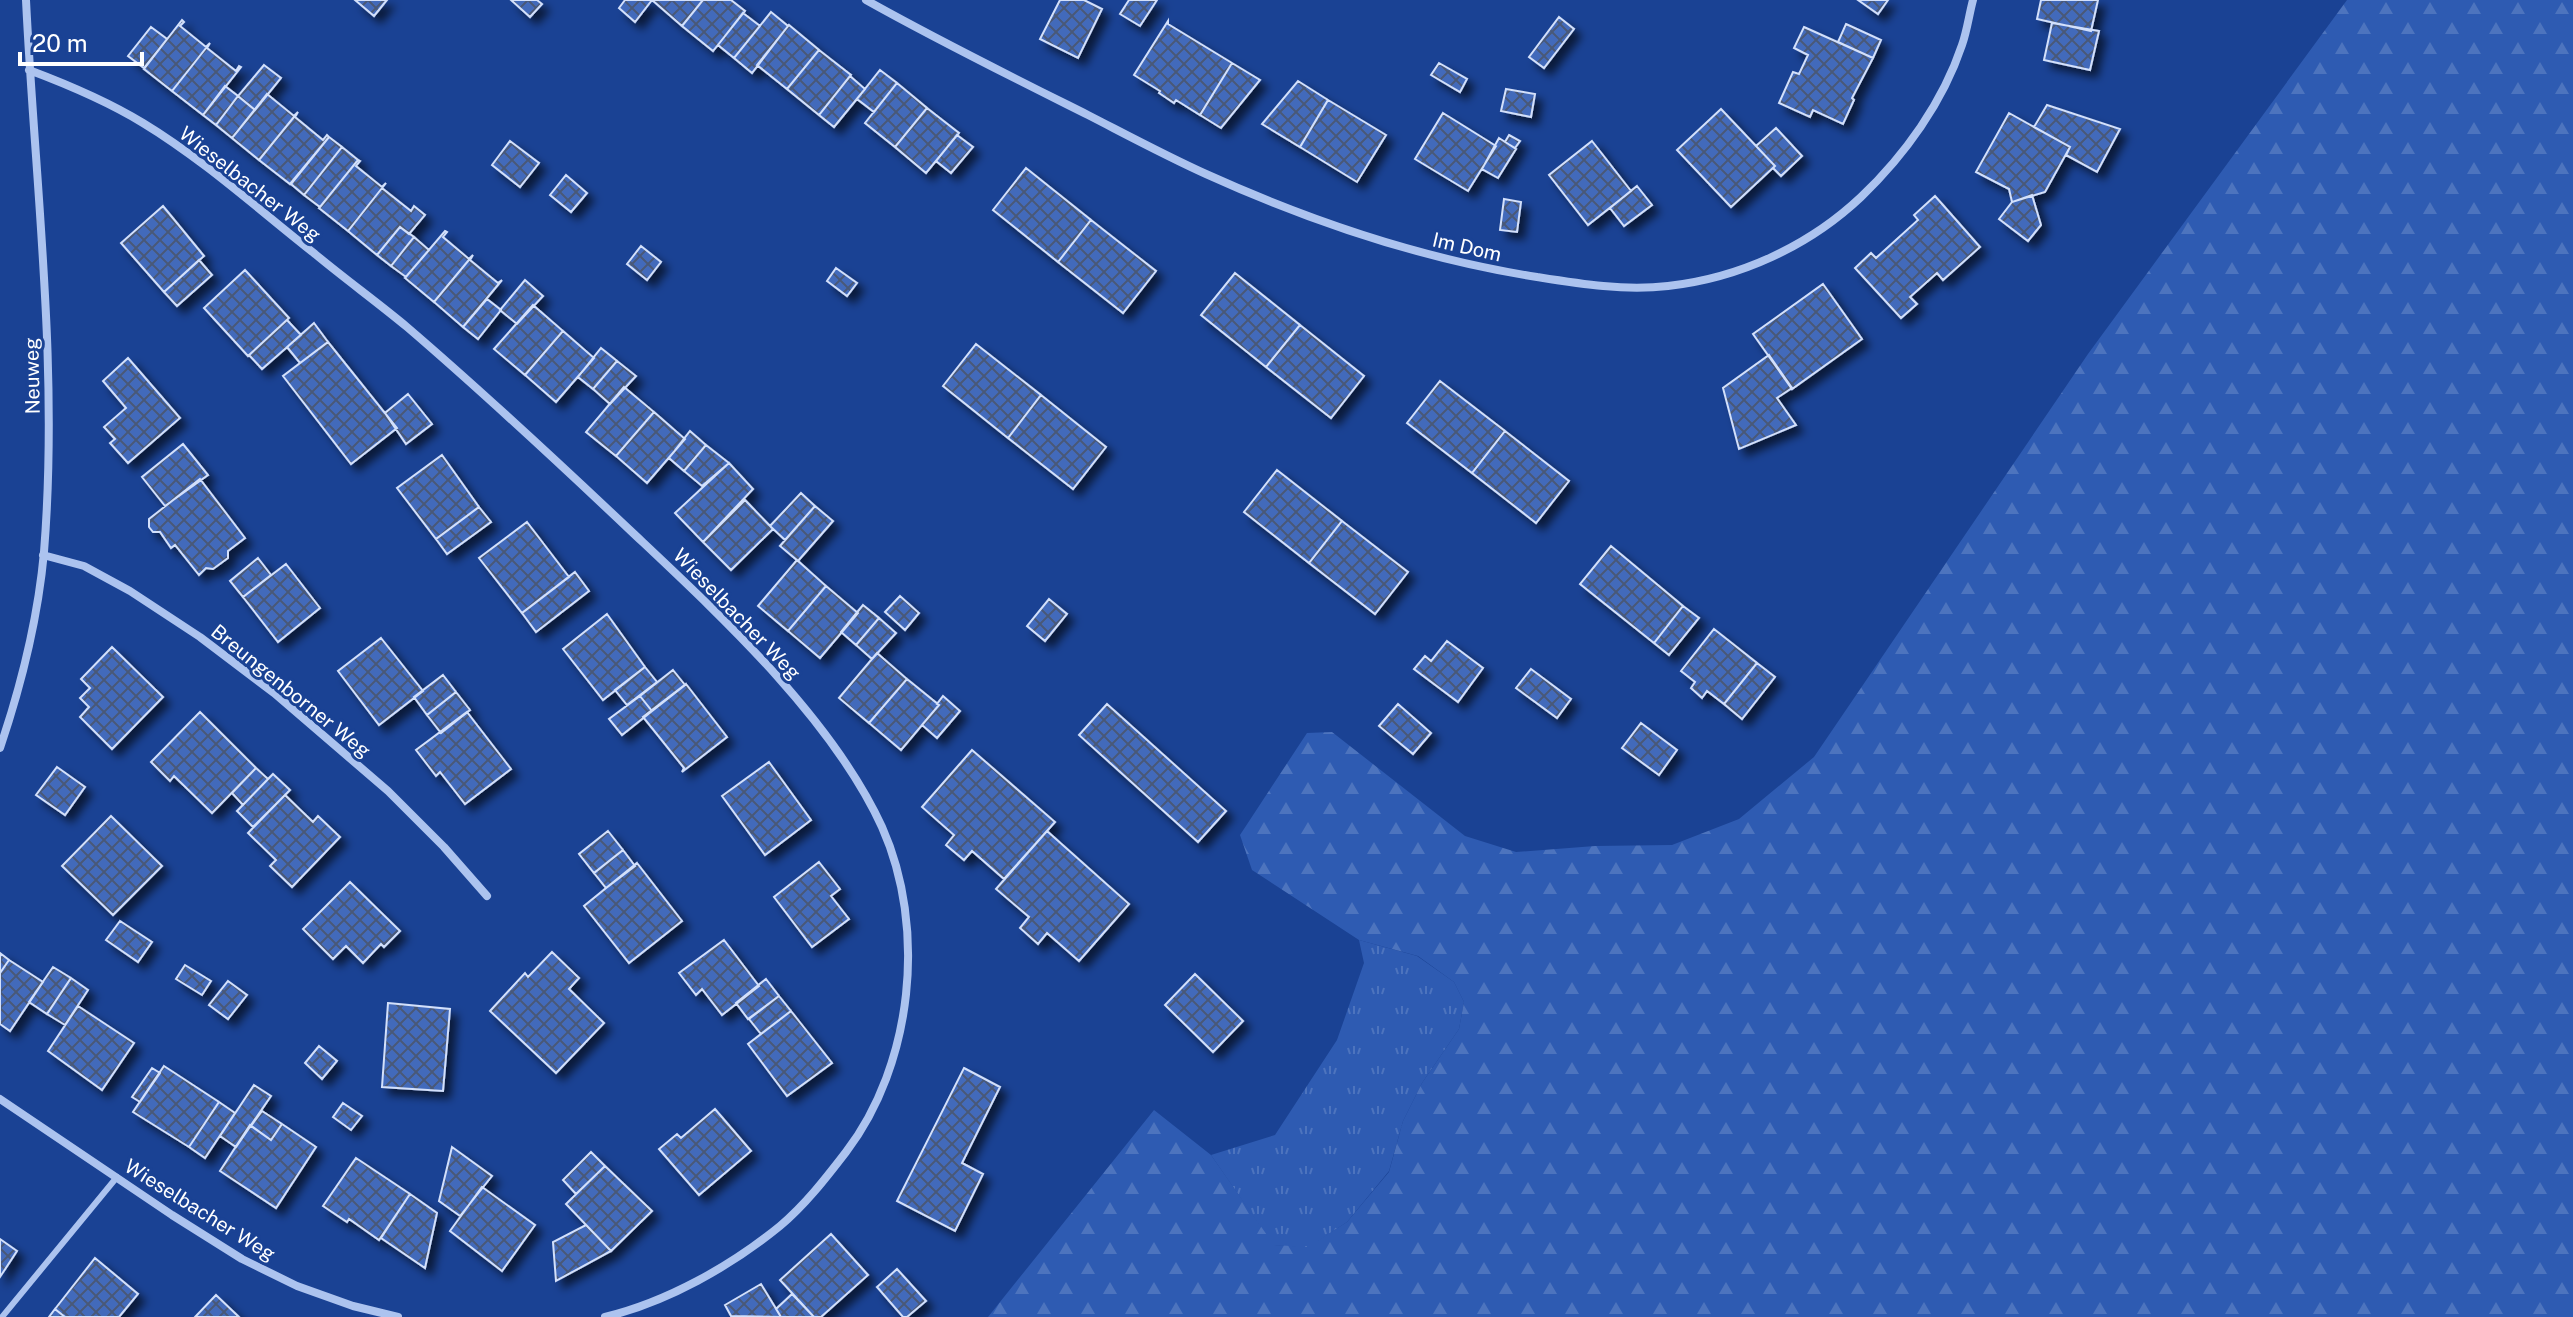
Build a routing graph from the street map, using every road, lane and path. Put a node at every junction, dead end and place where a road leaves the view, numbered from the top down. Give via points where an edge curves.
1 (26, 0) edge
2 (866, 0) edge
3 (1973, 0) edge
4 (29, 70) junction
5 (43, 555) junction
6 (0, 748) edge
7 (487, 896) dead end
8 (0, 1099) edge
9 (117, 1177) junction
10 (353, 1306) junction
11 (2, 1317) edge
12 (350, 1317) edge
13 (398, 1317) edge
14 (605, 1317) edge

1 - 4 street, Neuweg
2 - 3 street, Im Dom via 1205,174 1298,213 1444,260 1599,287 1667,286 1726,275 1788,251 1844,213 1885,174 1943,91 1963,44
4 - 5 street, Neuweg via 49,349
4 - 14 street, Wieselbacher Weg via 93,95 145,124 407,327 569,472 736,633 851,769 882,827 900,876 907,983 897,1041 862,1131 812,1194 740,1255 685,1286
5 - 6 street, Neuweg via 15,702
5 - 7 street, Breungenborner Weg via 84,566 130,591 274,693 388,791
8 - 9 street, Wieselbacher Weg
9 - 10 street, Wieselbacher Weg via 242,1259
9 - 11 lane
10 - 12 lane
10 - 13 street, Wieselbacher Weg

